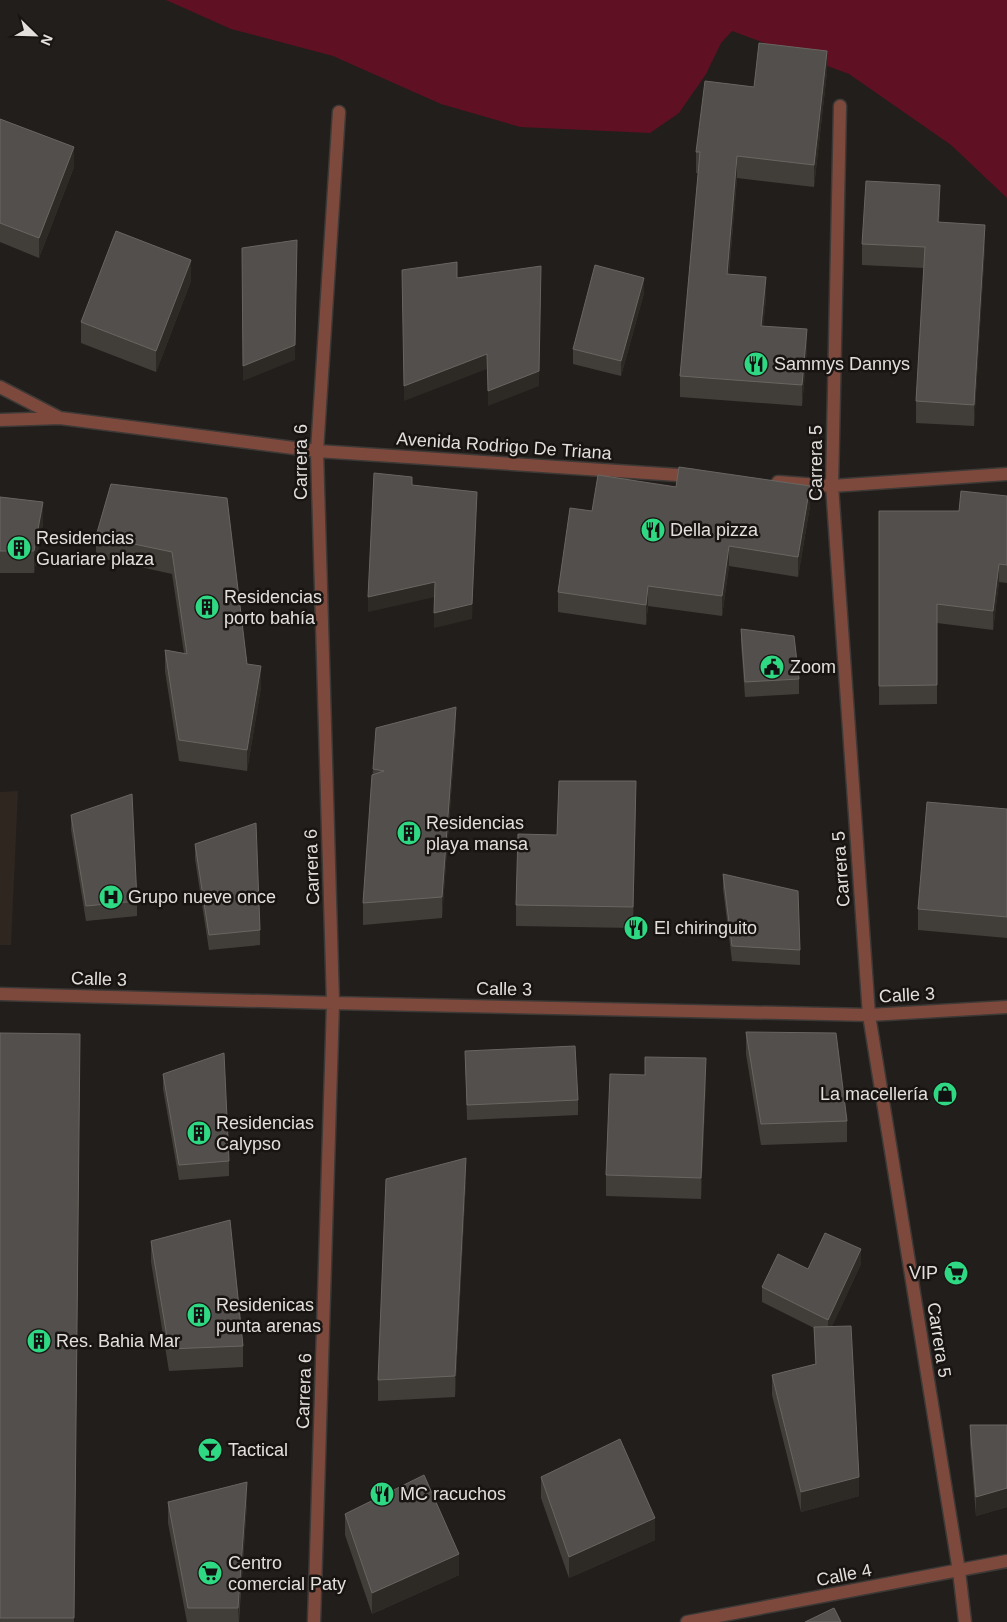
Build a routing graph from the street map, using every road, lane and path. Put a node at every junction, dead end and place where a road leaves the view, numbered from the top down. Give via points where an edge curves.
1 (840, 106) dead end
2 (339, 112) dead end
3 (0, 387) edge
4 (60, 418) junction
5 (0, 420) edge
6 (317, 450) junction
7 (1007, 474) edge
8 (703, 477) edge
9 (763, 481) edge
10 (832, 486) junction
11 (0, 994) edge
12 (333, 1003) junction
13 (1007, 1007) edge
14 (869, 1015) junction
15 (1007, 1562) edge
16 (959, 1571) junction
17 (314, 1622) edge
18 (687, 1622) edge
19 (965, 1622) edge

1 - 10 street, Carrera 5
2 - 6 street, Carrera 6
3 - 4 street
4 - 5 street, Avenida Rodrigo De Triana
4 - 6 street, Avenida Rodrigo De Triana
6 - 8 street, Avenida Rodrigo De Triana
6 - 12 street, Carrera 6
7 - 10 street
9 - 10 street
10 - 14 street, Carrera 5
11 - 12 street, Calle 3
12 - 14 street, Calle 3
12 - 17 street, Carrera 6
13 - 14 street, Calle 3
14 - 16 street, Carrera 5
15 - 16 street, Calle 4
16 - 18 street, Calle 4
16 - 19 street, Carrera 5

